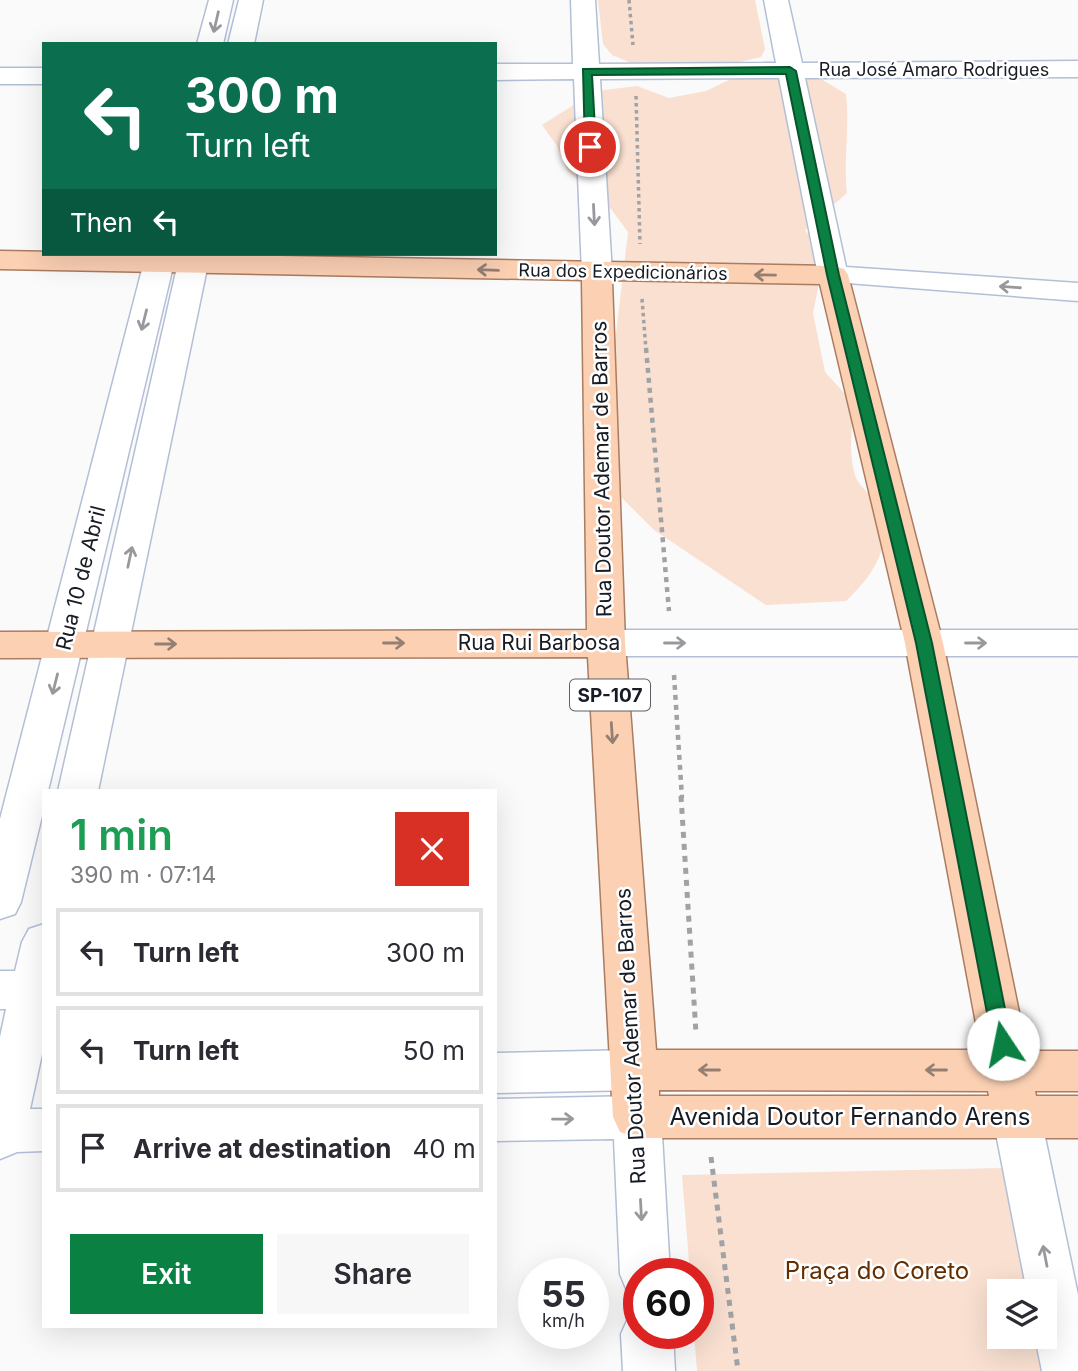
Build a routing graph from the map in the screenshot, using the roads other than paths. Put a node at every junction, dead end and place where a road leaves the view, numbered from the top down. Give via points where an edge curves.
1 (221, 0) edge
2 (251, 0) edge
3 (583, 0) edge
4 (776, 0) edge
5 (211, 42) edge
6 (242, 42) edge
7 (1078, 69) edge
8 (790, 71) junction
9 (497, 72) edge
10 (586, 72) junction
11 (0, 76) edge
12 (42, 76) edge
13 (177, 257) edge
14 (0, 260) edge
15 (597, 273) junction
16 (833, 275) junction
17 (1078, 292) edge
18 (606, 643) junction
19 (924, 643) junction
20 (1078, 643) edge
21 (111, 644) junction
22 (0, 645) edge
23 (64, 645) junction
24 (78, 789) edge
25 (0, 902) edge
26 (42, 945) edge
27 (16, 990) edge
28 (634, 1070) junction
29 (1008, 1070) junction
30 (1078, 1070) edge
31 (497, 1073) edge
32 (19, 1082) edge
33 (637, 1117) junction
34 (1078, 1117) edge
35 (1017, 1118) junction
36 (497, 1120) edge
37 (11, 1132) edge
38 (644, 1258) edge
39 (648, 1349) edge
40 (649, 1371) edge
41 (1068, 1371) edge

1 -> 5 street
2 - 6 street
3 - 10 street, Rua Doutor Ademar de Barros
4 - 8 street
7 - 8 street, Rua José Amaro Rodrigues
8 - 10 street, Rua José Amaro Rodrigues
8 - 16 street
9 - 10 street, Rua José Amaro Rodrigues
10 -> 15 street, Rua Doutor Ademar de Barros
11 - 12 street
13 - 14 main road, Rua dos Expedicionários
15 -> 13 main road, Rua dos Expedicionários
21 -> 13 street, Rua 10 de Abril
13 -> 23 street, Rua 10 de Abril
16 -> 15 main road, Rua dos Expedicionários
15 - 18 main road, Rua Doutor Ademar de Barros / SP-107
17 -> 16 street, Rua dos Expedicionários
16 - 19 main road
18 -> 19 street, Rua Rui Barbosa
21 -> 18 main road, Rua Rui Barbosa
18 -> 28 main road, Rua Doutor Ademar de Barros / SP-107
19 -> 20 street, Rua Rui Barbosa
19 - 29 main road
21 - 23 main road, Rua Rui Barbosa
21 - 24 street, Rua 10 de Abril
22 - 23 main road, Rua Rui Barbosa
23 -> 25 street, Rua 10 de Abril
26 - 27 street
27 - 32 street
29 -> 28 main road
28 - 31 street
28 - 33 main road, Rua Doutor Ademar de Barros / SP-107
29 - 30 main road
29 - 35 main road
32 - 37 street
33 - 35 main road, Avenida Doutor Fernando Arens
36 -> 33 street, Avenida Doutor Fernando Arens
33 -> 38 street, Rua Doutor Ademar de Barros
34 - 35 main road, Avenida Doutor Fernando Arens
41 -> 35 street
39 - 40 street

